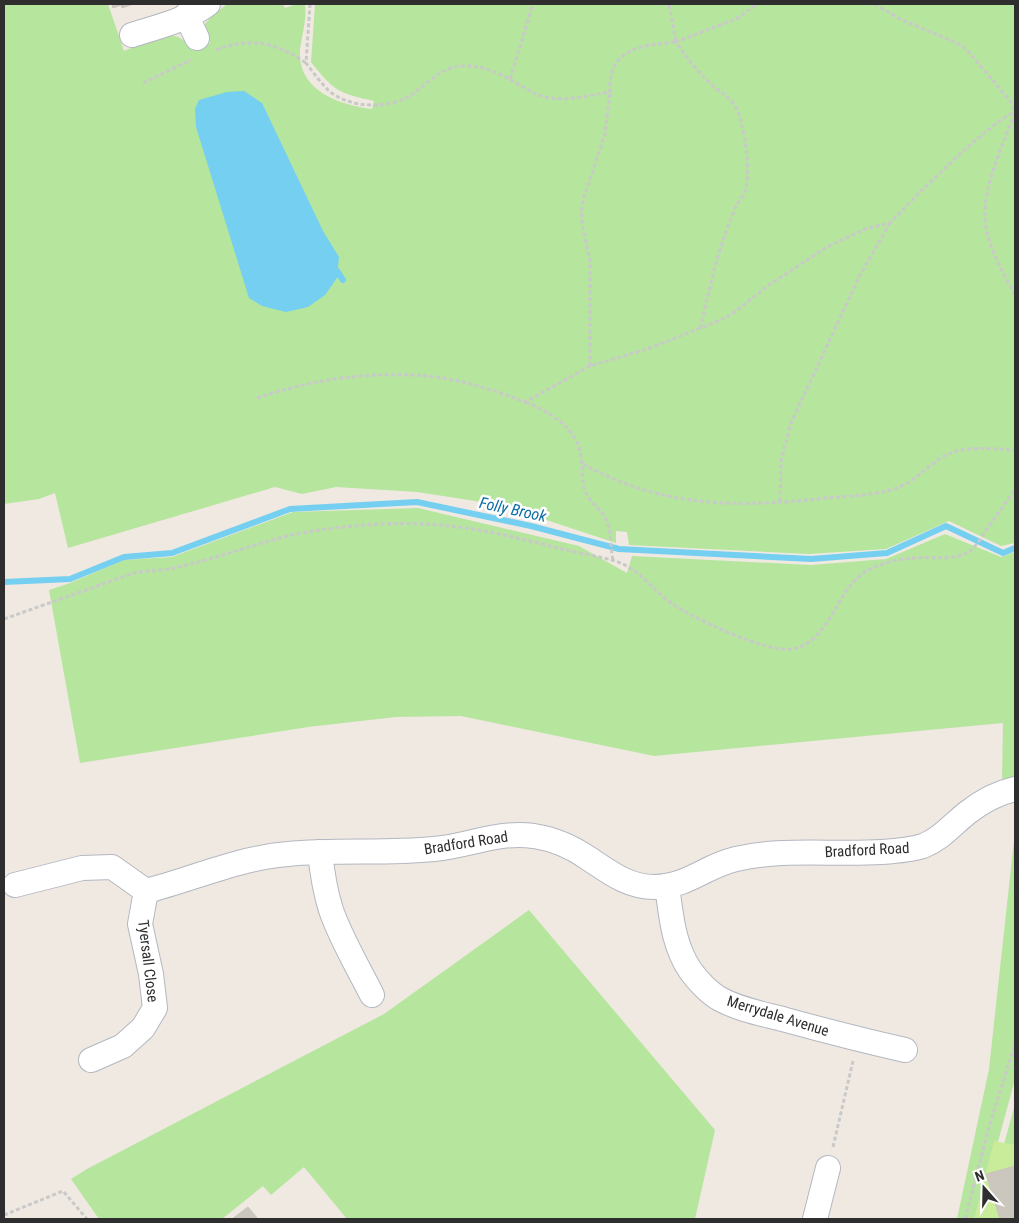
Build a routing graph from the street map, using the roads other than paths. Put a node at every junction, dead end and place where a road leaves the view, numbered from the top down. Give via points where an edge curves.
1 (208, 4) edge
2 (186, 15) junction
3 (132, 35) dead end
4 (200, 50) road end
5 (1015, 789) edge
6 (320, 852) junction
7 (15, 885) dead end
8 (667, 886) junction
9 (146, 891) junction
10 (372, 995) dead end
11 (905, 1050) dead end
12 (91, 1060) dead end
13 (828, 1168) road end
14 (815, 1219) edge

1 - 2 street
2 - 3 street
2 - 4 street
5 - 8 street, Bradford Road via 980,804 932,842 913,849 750,856 726,862
6 - 8 street, Bradford Road via 436,849 490,837 532,836 564,845 622,880 642,886
6 - 9 street, Bradford Road via 257,858
6 - 10 street via 331,909
7 - 9 street via 82,868 112,867
8 - 11 street, Merrydale Avenue via 682,956 691,971 719,998 743,1008
9 - 12 street, Tyersall Close via 140,924 155,1008 143,1028 123,1046
13 - 14 street

